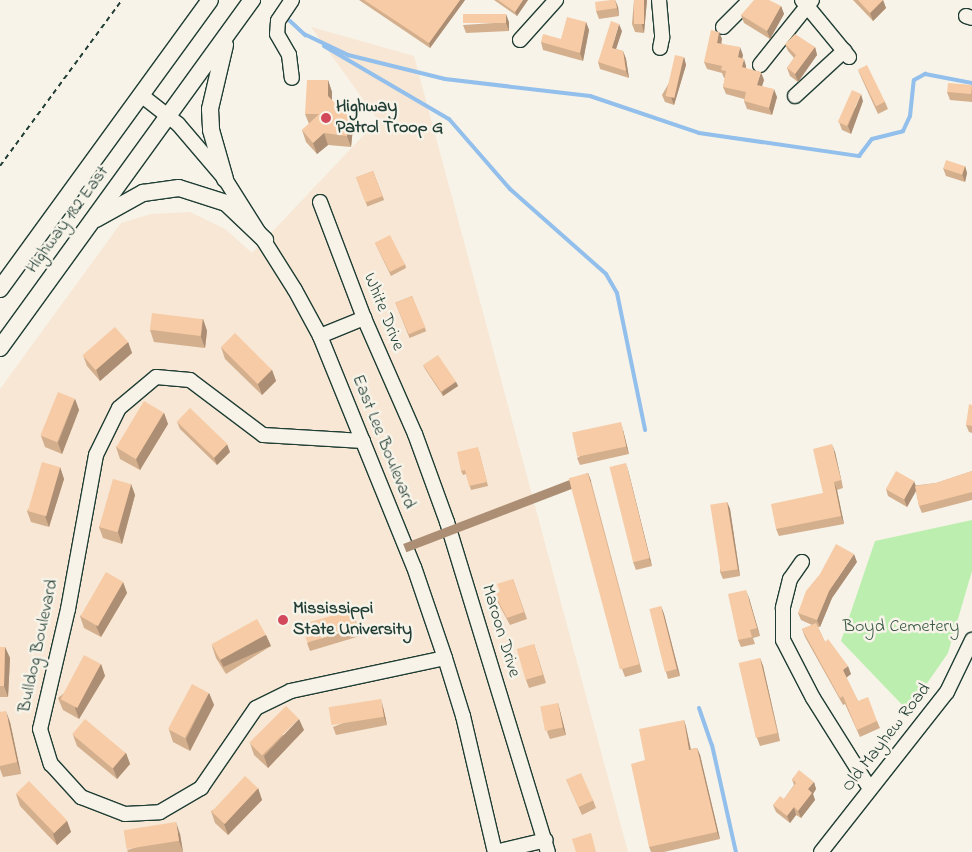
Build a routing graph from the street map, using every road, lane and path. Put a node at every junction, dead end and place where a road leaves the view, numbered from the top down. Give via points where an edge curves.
1 (122, 0) edge
2 (210, 0) edge
3 (252, 0) edge
4 (292, 0) edge
5 (556, 0) edge
6 (658, 0) edge
7 (750, 0) edge
8 (807, 2) edge
9 (724, 27) dead end
10 (230, 30) junction
11 (520, 40) dead end
12 (660, 48) dead end
13 (760, 65) dead end
14 (292, 78) dead end
15 (141, 95) junction
16 (795, 96) dead end
17 (168, 115) junction
18 (0, 166) edge
19 (225, 179) junction
20 (320, 202) dead end
21 (90, 223) junction
22 (265, 240) junction
23 (0, 289) edge
24 (364, 318) junction
25 (320, 336) junction
26 (0, 348) edge
27 (415, 434) joint
28 (363, 441) junction
29 (802, 562) dead end
30 (972, 640) edge
31 (445, 658) junction
32 (870, 789) junction
33 (547, 846) edge
34 (826, 849) edge
35 (495, 852) edge

1 - 18 path
2 - 15 main road
3 - 10 main road, Highway 182 East
4 - 14 street via 278,21 277,34 289,55
5 - 11 street
6 - 12 street
7 - 9 street
8 - 13 street
8 - 16 street via 847,54
10 - 17 main road, Highway 182 East
10 - 19 main road via 212,86 210,109 211,130
15 - 17 street, East Lee Boulevard
15 - 23 main road
17 - 19 street, East Lee Boulevard
17 - 21 main road, Highway 182 East
19 - 22 street, East Lee Boulevard
20 - 24 street, White Drive
21 - 22 main road via 143,193 179,188 226,203
21 - 26 main road, Highway 182 East
22 - 25 street, East Lee Boulevard
24 - 25 street
24 - 27 street, White Drive
25 - 28 street, East Lee Boulevard
27 - 33 street, Maroon Drive via 447,522
28 - 31 street, East Lee Boulevard via 414,567
28 - 31 street, Bulldog Boulevard via 263,435 190,380 156,377 119,408 96,455 68,609 40,729 51,764 81,797 125,814 160,812 201,788 256,708 291,690
29 - 32 street via 790,579 783,608 783,640 813,698
30 - 32 street, Old Mayhew Road via 947,692
31 - 35 street, East Lee Boulevard via 463,716
32 - 34 street, Old Mayhew Road
33 - 35 street, Maroon Drive

